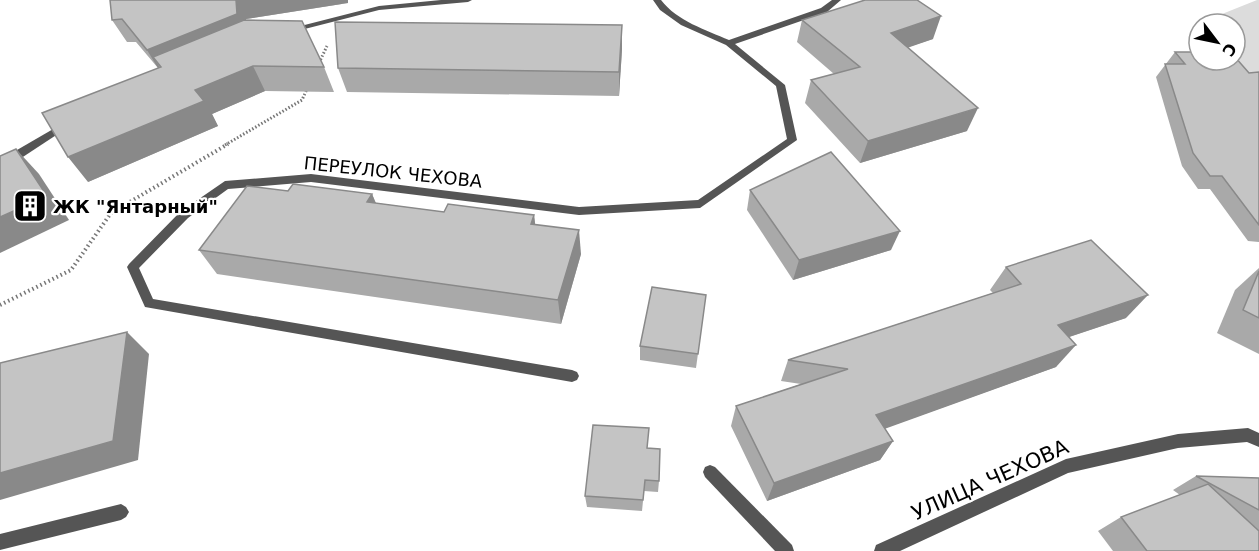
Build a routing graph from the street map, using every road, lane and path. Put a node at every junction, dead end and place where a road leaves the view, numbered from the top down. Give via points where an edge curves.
1 (468, 0) edge
2 (657, 0) edge
3 (837, 0) edge
4 (339, 20) junction
5 (283, 32) edge
6 (729, 43) junction
7 (316, 70) edge
8 (312, 80) edge
9 (75, 119) edge
10 (0, 168) edge
11 (0, 305) edge
12 (572, 376) dead end
13 (1259, 440) edge
14 (710, 472) dead end
15 (121, 512) dead end
16 (0, 542) edge
17 (786, 551) edge
18 (882, 551) edge

1 - 4 street via 379,8
2 - 6 street, ПЕРЕУЛОК ЧЕХОВА via 684,23
3 - 6 street via 824,10
4 - 5 street
4 - 7 path
6 - 12 street, ПЕРЕУЛОК ЧЕХОВА via 780,86 792,140 700,204 579,210 311,178 225,185 184,214 133,267 148,303
8 - 11 path via 302,100 111,213 71,270
9 - 10 street
13 - 18 street, УЛИЦА ЧЕХОВА via 1248,435 1178,441 1066,466
14 - 17 street
15 - 16 street

